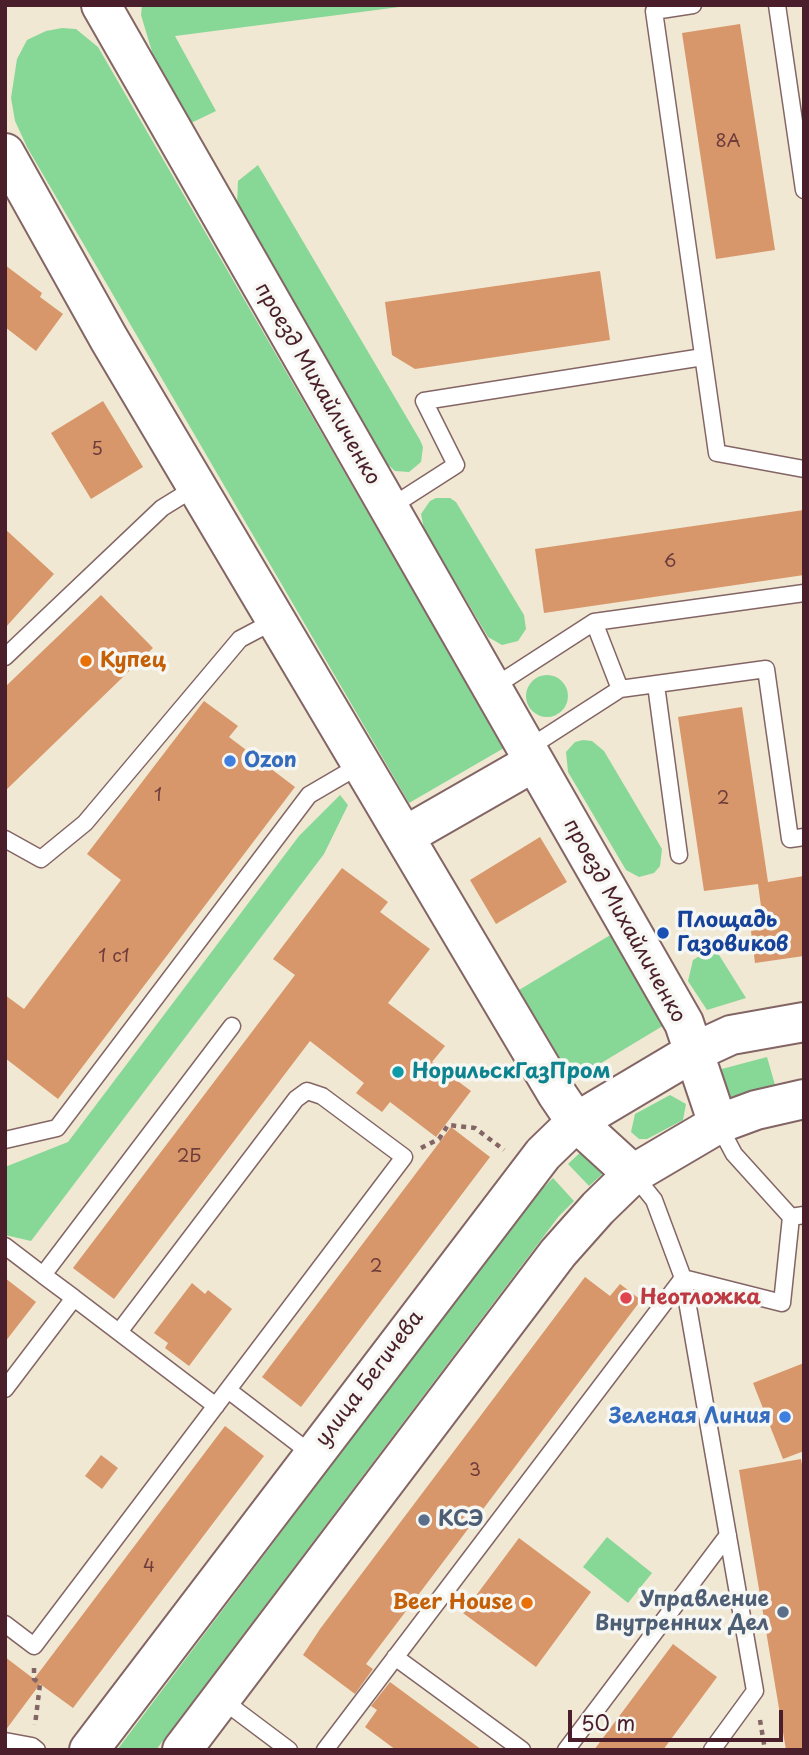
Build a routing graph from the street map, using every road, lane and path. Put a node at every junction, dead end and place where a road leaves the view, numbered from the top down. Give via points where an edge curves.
1 (101, 5) edge
2 (693, 5) edge
3 (778, 5) edge
4 (5, 153) edge
5 (804, 190) edge
6 (703, 357) junction
7 (804, 469) edge
8 (197, 486) junction
9 (388, 508) junction
10 (804, 593) edge
11 (277, 620) junction
12 (594, 622) junction
13 (5, 657) edge
14 (656, 685) junction
15 (492, 688) junction
16 (620, 689) junction
17 (531, 756) junction
18 (362, 764) junction
19 (405, 836) junction
20 (804, 837) edge
21 (5, 839) edge
22 (680, 855) dead end
23 (804, 1022) edge
24 (232, 1026) dead end
25 (692, 1053) junction
26 (804, 1099) edge
27 (576, 1122) junction
28 (718, 1124) junction
29 (5, 1140) edge
30 (505, 1151) dead end
31 (404, 1157) junction
32 (633, 1174) junction
33 (797, 1216) edge
34 (5, 1246) edge
35 (43, 1275) junction
36 (682, 1278) junction
37 (74, 1298) junction
38 (119, 1332) junction
39 (5, 1389) edge
40 (228, 1390) junction
41 (216, 1406) junction
42 (313, 1455) junction
43 (728, 1535) junction
44 (5, 1624) edge
45 (34, 1646) junction
46 (395, 1657) junction
47 (221, 1699) junction
48 (5, 1741) edge
49 (34, 1748) edge
50 (89, 1750) edge
51 (183, 1750) edge
52 (289, 1750) edge
53 (325, 1750) edge
54 (522, 1750) edge
55 (566, 1750) edge
56 (712, 1750) edge

1 - 9 street, проезд Михайличенко
2 - 6 lane via 654,11
3 - 5 lane
4 - 8 street
6 - 7 lane via 717,453
6 - 9 lane via 424,401 456,465
8 - 11 street
8 - 13 lane via 162,508
9 - 15 street, проезд Михайличенко
10 - 12 lane
11 - 18 street
11 - 21 lane via 240,639 85,822 41,859
12 - 15 lane
12 - 16 lane
14 - 16 lane
14 - 20 lane via 766,669 790,839
14 - 22 lane
15 - 17 street, проезд Михайличенко
16 - 17 lane
17 - 19 street
17 - 25 street, проезд Михайличенко via 684,1023
18 - 19 street
18 - 29 lane via 309,795 57,1128
19 - 27 street
23 - 25 street, улица Бегичева via 731,1035
24 - 35 lane
25 - 27 street, улица Бегичева
25 - 28 street, проезд Михайличенко
26 - 28 street
27 - 32 street
27 - 42 street, улица Бегичева via 498,1210
28 - 32 street
28 - 33 lane via 734,1154
30 - 31 path via 475,1128 448,1125 439,1139
31 - 38 lane via 322,1096 307,1091 296,1099
31 - 40 lane
32 - 36 lane via 654,1200
32 - 47 street via 558,1253
33 - 36 lane via 782,1303
34 - 35 lane
35 - 37 lane
36 - 43 lane
36 - 46 lane
37 - 38 lane
37 - 39 lane
38 - 41 lane
40 - 41 lane
40 - 42 lane
41 - 45 lane
42 - 50 street, улица Бегичева
43 - 55 lane
43 - 56 lane via 755,1691
44 - 45 lane
45 - 49 path via 34,1679 40,1684
46 - 53 lane
46 - 54 lane
47 - 51 street
47 - 52 lane
48 - 49 lane

